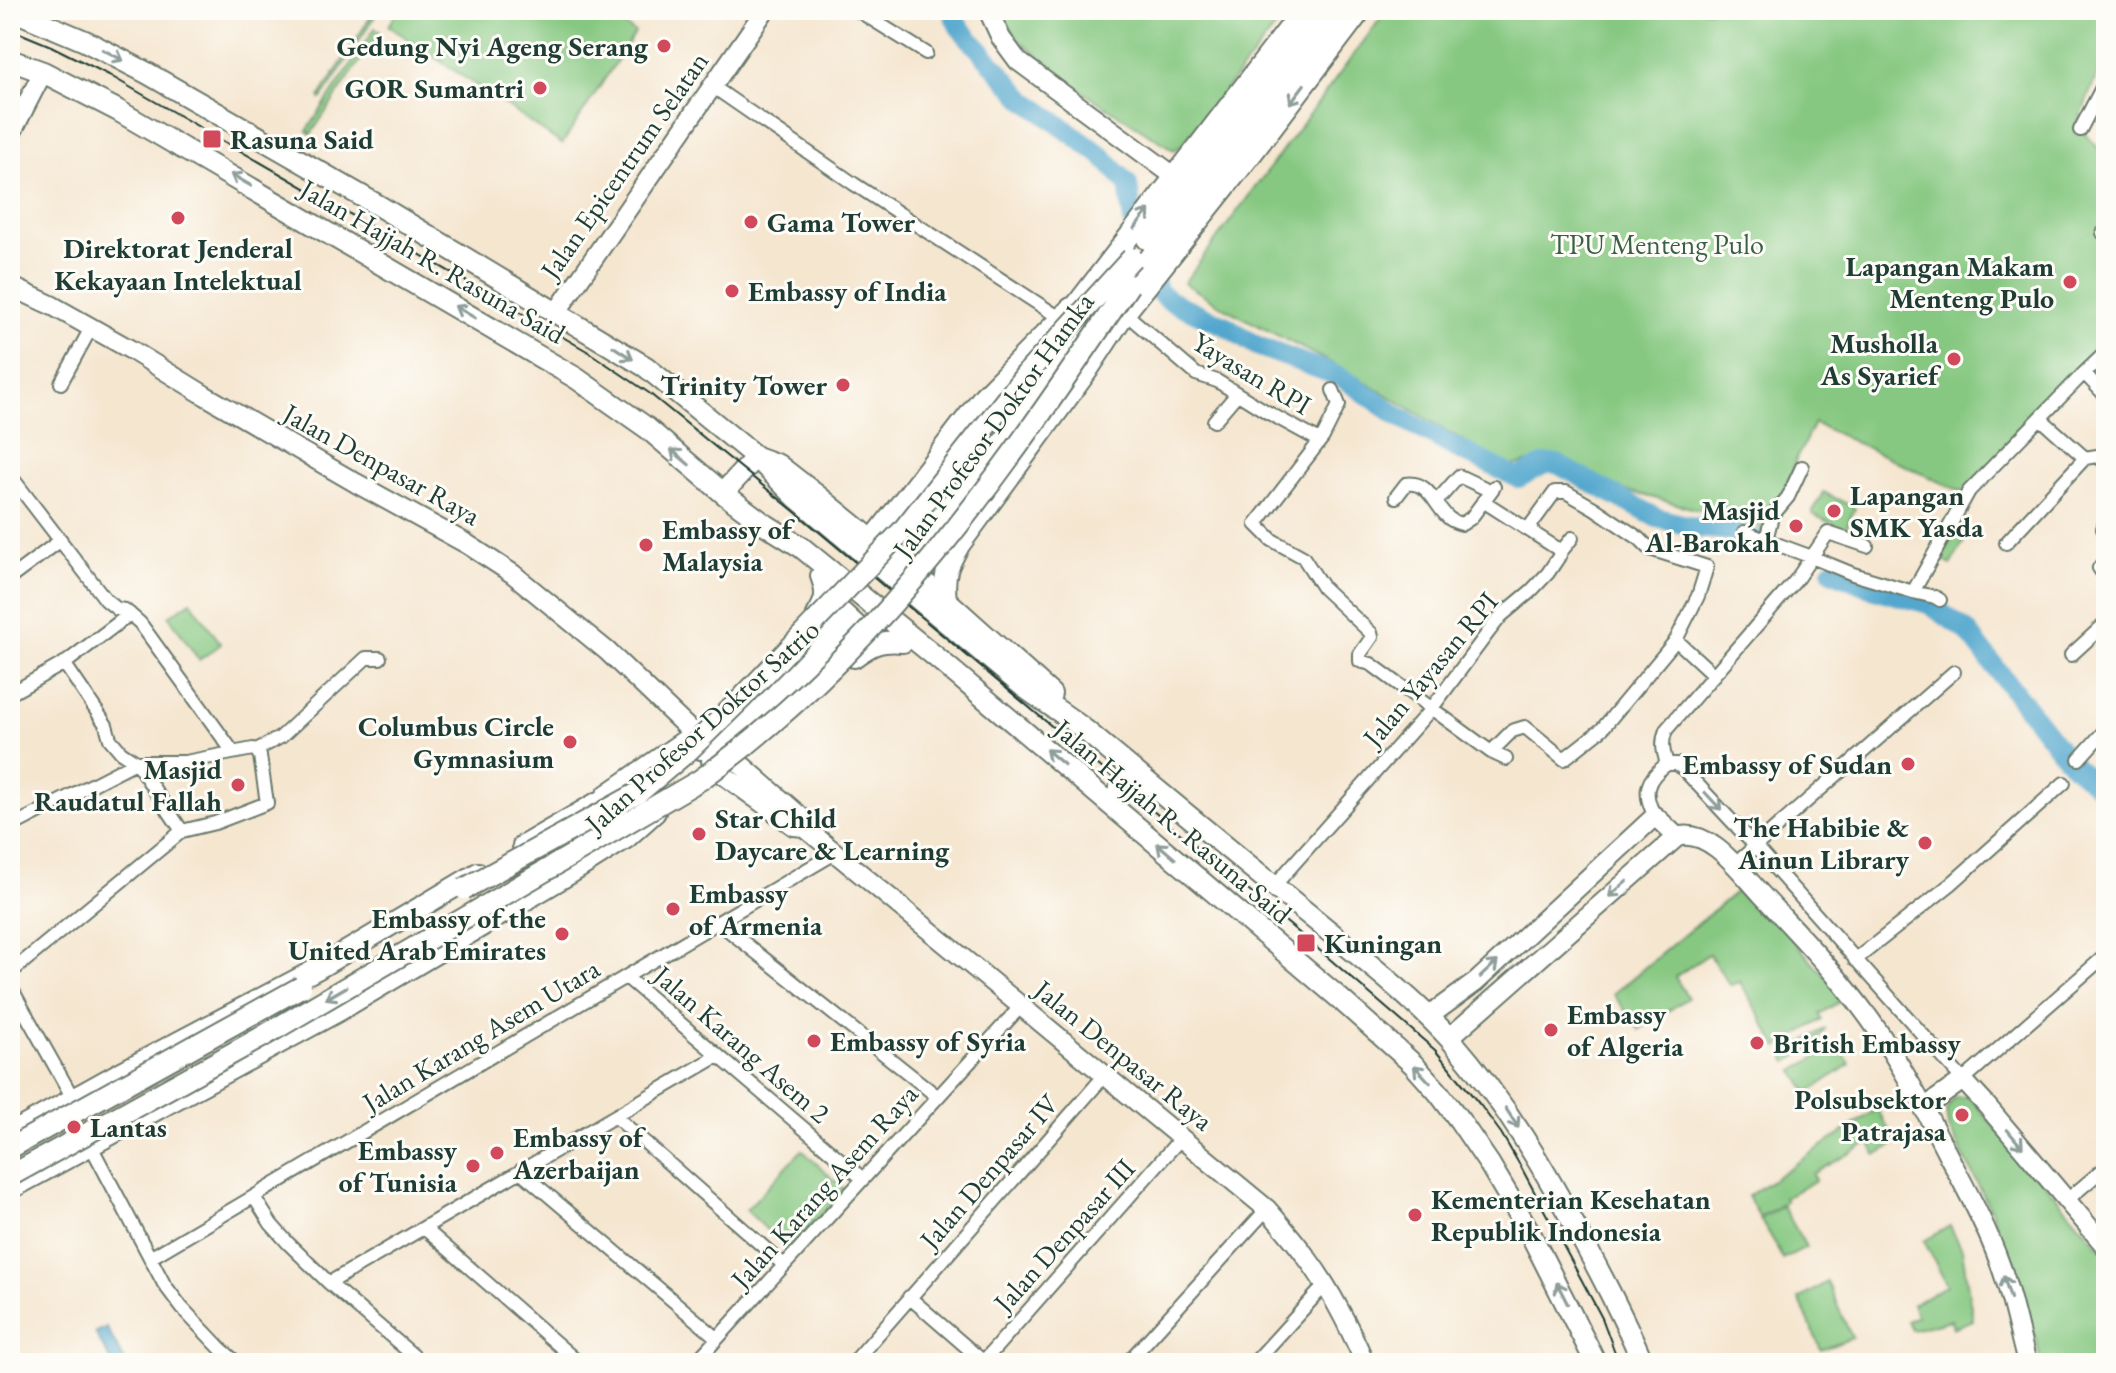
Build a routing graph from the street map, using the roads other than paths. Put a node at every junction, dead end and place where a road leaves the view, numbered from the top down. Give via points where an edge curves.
1 (765, 10) edge
2 (857, 10) edge
3 (880, 10) edge
4 (988, 10) edge
5 (1303, 10) edge
6 (1322, 10) edge
7 (1342, 10) edge
8 (1361, 10) edge
9 (30, 13) edge
10 (885, 28) junction
11 (926, 53) dead end
12 (15, 62) edge
13 (43, 72) junction
14 (2106, 80) edge
15 (712, 86) junction
16 (10, 118) edge
17 (2080, 130) dead end
18 (10, 136) edge
19 (1174, 176) junction
20 (10, 286) edge
21 (1078, 303) junction
22 (556, 313) junction
23 (1125, 313) junction
24 (1060, 318) junction
25 (91, 328) junction
26 (2106, 352) edge
27 (2084, 373) junction
28 (61, 383) dead end
29 (1333, 390) dead end
30 (1237, 394) junction
31 (2106, 396) edge
32 (2040, 418) junction
33 (1214, 421) dead end
34 (1320, 441) junction
35 (756, 457) junction
36 (2085, 458) junction
37 (2106, 463) edge
38 (1802, 467) dead end
39 (10, 475) edge
40 (723, 493) junction
41 (1489, 493) junction
42 (1396, 497) dead end
43 (1437, 501) junction
44 (896, 511) junction
45 (2106, 519) edge
46 (763, 523) junction
47 (1528, 529) junction
48 (1744, 532) dead end
49 (2106, 535) edge
50 (1572, 538) dead end
51 (61, 540) junction
52 (1766, 540) junction
53 (872, 541) junction
54 (2006, 543) dead end
55 (960, 544) junction
56 (1867, 546) dead end
57 (1560, 553) junction
58 (2106, 559) edge
59 (1808, 561) junction
60 (821, 576) junction
61 (10, 578) edge
62 (2106, 578) edge
63 (1913, 592) junction
64 (946, 600) junction
65 (1940, 600) dead end
66 (130, 614) junction
67 (2106, 623) edge
68 (833, 625) junction
69 (1676, 640) junction
70 (903, 642) junction
71 (2071, 655) dead end
72 (855, 656) junction
73 (380, 658) dead end
74 (64, 663) junction
75 (1954, 672) dead end
76 (1714, 675) junction
77 (10, 694) edge
78 (994, 705) junction
79 (1432, 708) junction
80 (1075, 721) junction
81 (2106, 729) edge
82 (695, 735) junction
83 (256, 750) junction
84 (233, 752) junction
85 (1491, 752) junction
86 (1506, 759) dead end
87 (2079, 759) dead end
88 (136, 762) junction
89 (1667, 764) junction
90 (729, 767) junction
91 (1144, 779) junction
92 (2064, 783) dead end
93 (597, 803) junction
94 (1115, 807) junction
95 (1655, 816) junction
96 (10, 827) edge
97 (182, 831) junction
98 (1677, 837) junction
99 (626, 838) junction
100 (1757, 848) junction
101 (835, 853) junction
102 (1734, 865) junction
103 (1274, 886) junction
104 (718, 922) junction
105 (2106, 955) edge
106 (1855, 960) junction
107 (10, 973) edge
108 (626, 977) junction
109 (10, 986) edge
110 (1021, 1006) junction
111 (1428, 1017) junction
112 (1449, 1038) junction
113 (718, 1056) junction
114 (118, 1074) junction
115 (1105, 1075) junction
116 (1963, 1080) junction
117 (938, 1097) junction
118 (74, 1100) junction
119 (1924, 1108) junction
120 (615, 1116) junction
121 (142, 1119) junction
122 (10, 1134) edge
123 (1181, 1138) junction
124 (91, 1146) junction
125 (10, 1148) edge
126 (2106, 1167) edge
127 (520, 1171) junction
128 (10, 1176) edge
129 (863, 1179) junction
130 (10, 1189) edge
131 (254, 1197) junction
132 (2067, 1200) junction
133 (1267, 1209) junction
134 (424, 1228) junction
135 (2106, 1247) edge
136 (150, 1258) junction
137 (784, 1265) junction
138 (329, 1283) junction
139 (1325, 1285) junction
140 (909, 1297) junction
141 (717, 1338) junction
142 (984, 1362) edge
143 (237, 1363) edge
144 (422, 1363) edge
145 (579, 1363) edge
146 (695, 1363) edge
147 (853, 1363) edge
148 (1127, 1363) edge
149 (1254, 1363) edge
150 (1365, 1363) edge
151 (1596, 1363) edge
152 (1643, 1363) edge
153 (2027, 1363) edge

1 - 15 street, Jalan Epicentrum Selatan
2 - 10 street
3 - 10 street
4 - 19 street via 1018,61
5 - 19 main road
6 - 125 main road, Jalan Profesor Doktor Hamka, bridge via 1132,258 1027,373 903,530 667,770 638,793 301,987
7 -> 128 main road, Jalan Profesor Doktor Hamka, bridge via 1129,285 939,551 843,659 771,725 700,780 260,1038
8 -> 23 main road
9 -> 22 main road, Jalan Hajjah R. Rasuna Said via 147,73
10 - 11 street
12 - 13 main road, Jalan Hajjah R. Rasuna Said
12 - 16 street via 27,84
13 - 18 street
40 -> 13 main road, Jalan Hajjah R. Rasuna Said via 647,428 576,378 192,152
14 - 17 street
15 - 22 street, Jalan Epicentrum Selatan
15 - 24 street
21 -> 19 main road
20 - 25 street, Jalan Denpasar Raya
21 - 23 main road via 1053,353 920,541 1079,341
21 - 24 main road
22 -> 35 main road, Jalan Hajjah R. Rasuna Said via 646,367
23 - 30 street, Yayasan RPI via 1196,374
23 - 55 main road
24 - 44 main road via 983,397
25 - 28 street
25 - 82 street, Jalan Denpasar Raya via 513,574 607,651
26 - 27 street
27 - 31 street
27 - 32 street
29 - 34 street via 1339,405
30 - 33 street
30 - 34 street, Yayasan RPI
32 - 36 street
32 - 63 street via 1969,491
34 - 79 street via 1256,524 1303,557 1323,588 1371,633 1360,661
35 - 40 main road
35 - 53 main road, Jalan Hajjah R. Rasuna Said via 778,465
35 - 80 main road, Jalan Hajjah R. Rasuna Said via 796,497 1024,687
36 - 37 street via 2097,456
36 - 54 street
38 - 52 street via 1771,518
39 - 51 street
40 - 46 main road, Jalan Hajjah R. Rasuna Said
41 - 43 street via 1459,476
41 - 43 street via 1468,521 1459,524
41 - 47 street
42 - 43 street via 1411,482
44 - 53 main road
44 - 55 main road via 895,529 926,558
45 - 49 street
46 - 60 main road, Jalan Hajjah R. Rasuna Said
46 - 78 main road, Jalan Hajjah R. Rasuna Said via 801,547
47 - 57 street
47 - 69 street via 1555,492 1566,492 1650,549 1707,567
48 - 52 street
50 - 57 street, Jalan Yayasan RPI
51 - 61 street
51 - 66 street via 110,605
52 - 59 street
53 - 64 main road, Jalan Hajjah R. Rasuna Said
55 - 64 main road via 947,567
56 - 59 street via 1828,533
57 - 79 street, Jalan Yayasan RPI via 1540,582 1501,616
58 - 62 street via 2099,568
59 - 63 street
59 - 76 street
60 - 68 main road
60 - 70 main road, Jalan Hajjah R. Rasuna Said
63 - 65 street
64 - 80 main road, Jalan Hajjah R. Rasuna Said via 1047,689
66 - 74 street
66 - 84 street
67 - 71 street
68 - 72 main road via 826,607 835,606 862,631
68 - 82 main road
68 - 93 main road, Jalan Profesor Doktor Satrio via 688,759
68 - 99 main road, Jalan Profesor Doktor Satrio via 713,760
69 - 76 street
69 - 85 street via 1602,729 1564,759 1525,727 1512,731
70 - 72 main road via 882,641
70 - 78 main road, Jalan Hajjah R. Rasuna Said via 966,693
72 - 90 main road
73 - 83 street via 366,658 281,737
74 - 77 street
74 - 88 street via 110,739
75 - 100 street
76 - 89 street via 1666,730 1662,749
94 -> 78 main road, Jalan Hajjah R. Rasuna Said
79 - 85 street
79 - 103 street, Jalan Yayasan RPI
80 - 91 main road, Jalan Hajjah R. Rasuna Said
81 - 87 street
82 - 93 main road
83 - 84 street
83 - 97 street via 267,803
84 - 88 street via 185,762
85 - 86 street
88 - 96 street
88 - 97 street
89 - 95 street via 1647,791
89 -> 100 street via 1684,770
90 - 99 main road
90 - 101 street, Jalan Denpasar Raya via 801,817 804,827
91 - 94 main road via 1121,785
91 - 103 main road, Jalan Hajjah R. Rasuna Said
92 - 106 street via 1951,884
93 - 114 main road, Jalan Profesor Doktor Satrio via 317,969
151 -> 94 main road, Jalan Hajjah R. Rasuna Said via 1529,1231 1438,1092 1366,1022
95 - 98 street
111 -> 95 street via 1476,982
97 - 107 street
98 - 102 street via 1705,840
98 -> 112 street
99 - 121 main road, Jalan Profesor Doktor Satrio via 340,1010
100 - 102 street
100 - 106 street
101 - 104 street, Jalan Karang Asem Utara
101 - 110 street, Jalan Denpasar Raya
102 - 119 street via 1868,1016
103 - 111 main road, Jalan Hajjah R. Rasuna Said
104 - 108 street, Jalan Karang Asem Utara
104 - 117 street
105 - 116 street
106 - 116 street
108 - 113 street, Jalan Karang Asem 2
108 - 131 street, Jalan Karang Asem Utara
109 - 118 street
110 - 115 street, Jalan Denpasar Raya
110 - 117 street, Jalan Karang Asem Raya
111 - 112 main road, Jalan Hajjah R. Rasuna Said
112 -> 152 main road, Jalan Hajjah R. Rasuna Said via 1538,1159
113 - 120 street
113 - 129 street, Jalan Karang Asem 2
114 - 118 main road, Jalan Profesor Doktor Satrio
114 - 121 main road via 100,1094 116,1122
115 - 123 street, Jalan Denpasar Raya
115 - 140 street, Jalan Denpasar IV
116 - 119 street
116 -> 132 street
117 - 129 street, Jalan Karang Asem Raya
118 - 122 main road, Jalan Profesor Doktor Satrio
153 -> 119 street via 2001,1265
120 - 127 street
120 - 137 street
121 - 124 main road, Jalan Profesor Doktor Satrio
123 - 133 street, Jalan Denpasar Raya
123 - 142 street, Jalan Denpasar III
124 - 130 main road, Jalan Profesor Doktor Satrio
124 - 136 street
126 - 132 street
127 - 134 street
127 - 141 street
129 - 137 street, Jalan Karang Asem Raya
131 - 136 street, Jalan Karang Asem Utara
131 - 138 street via 271,1224
132 - 135 street
133 - 139 street, Jalan Denpasar Raya
133 - 148 street
134 - 138 street
134 - 145 street
136 - 143 street via 182,1308
137 - 141 street, Jalan Karang Asem Raya
138 - 144 street
139 - 149 street
139 - 150 street, Jalan Denpasar Raya
140 - 142 street
140 - 147 street, Jalan Denpasar IV
141 - 146 street, Jalan Karang Asem Raya

